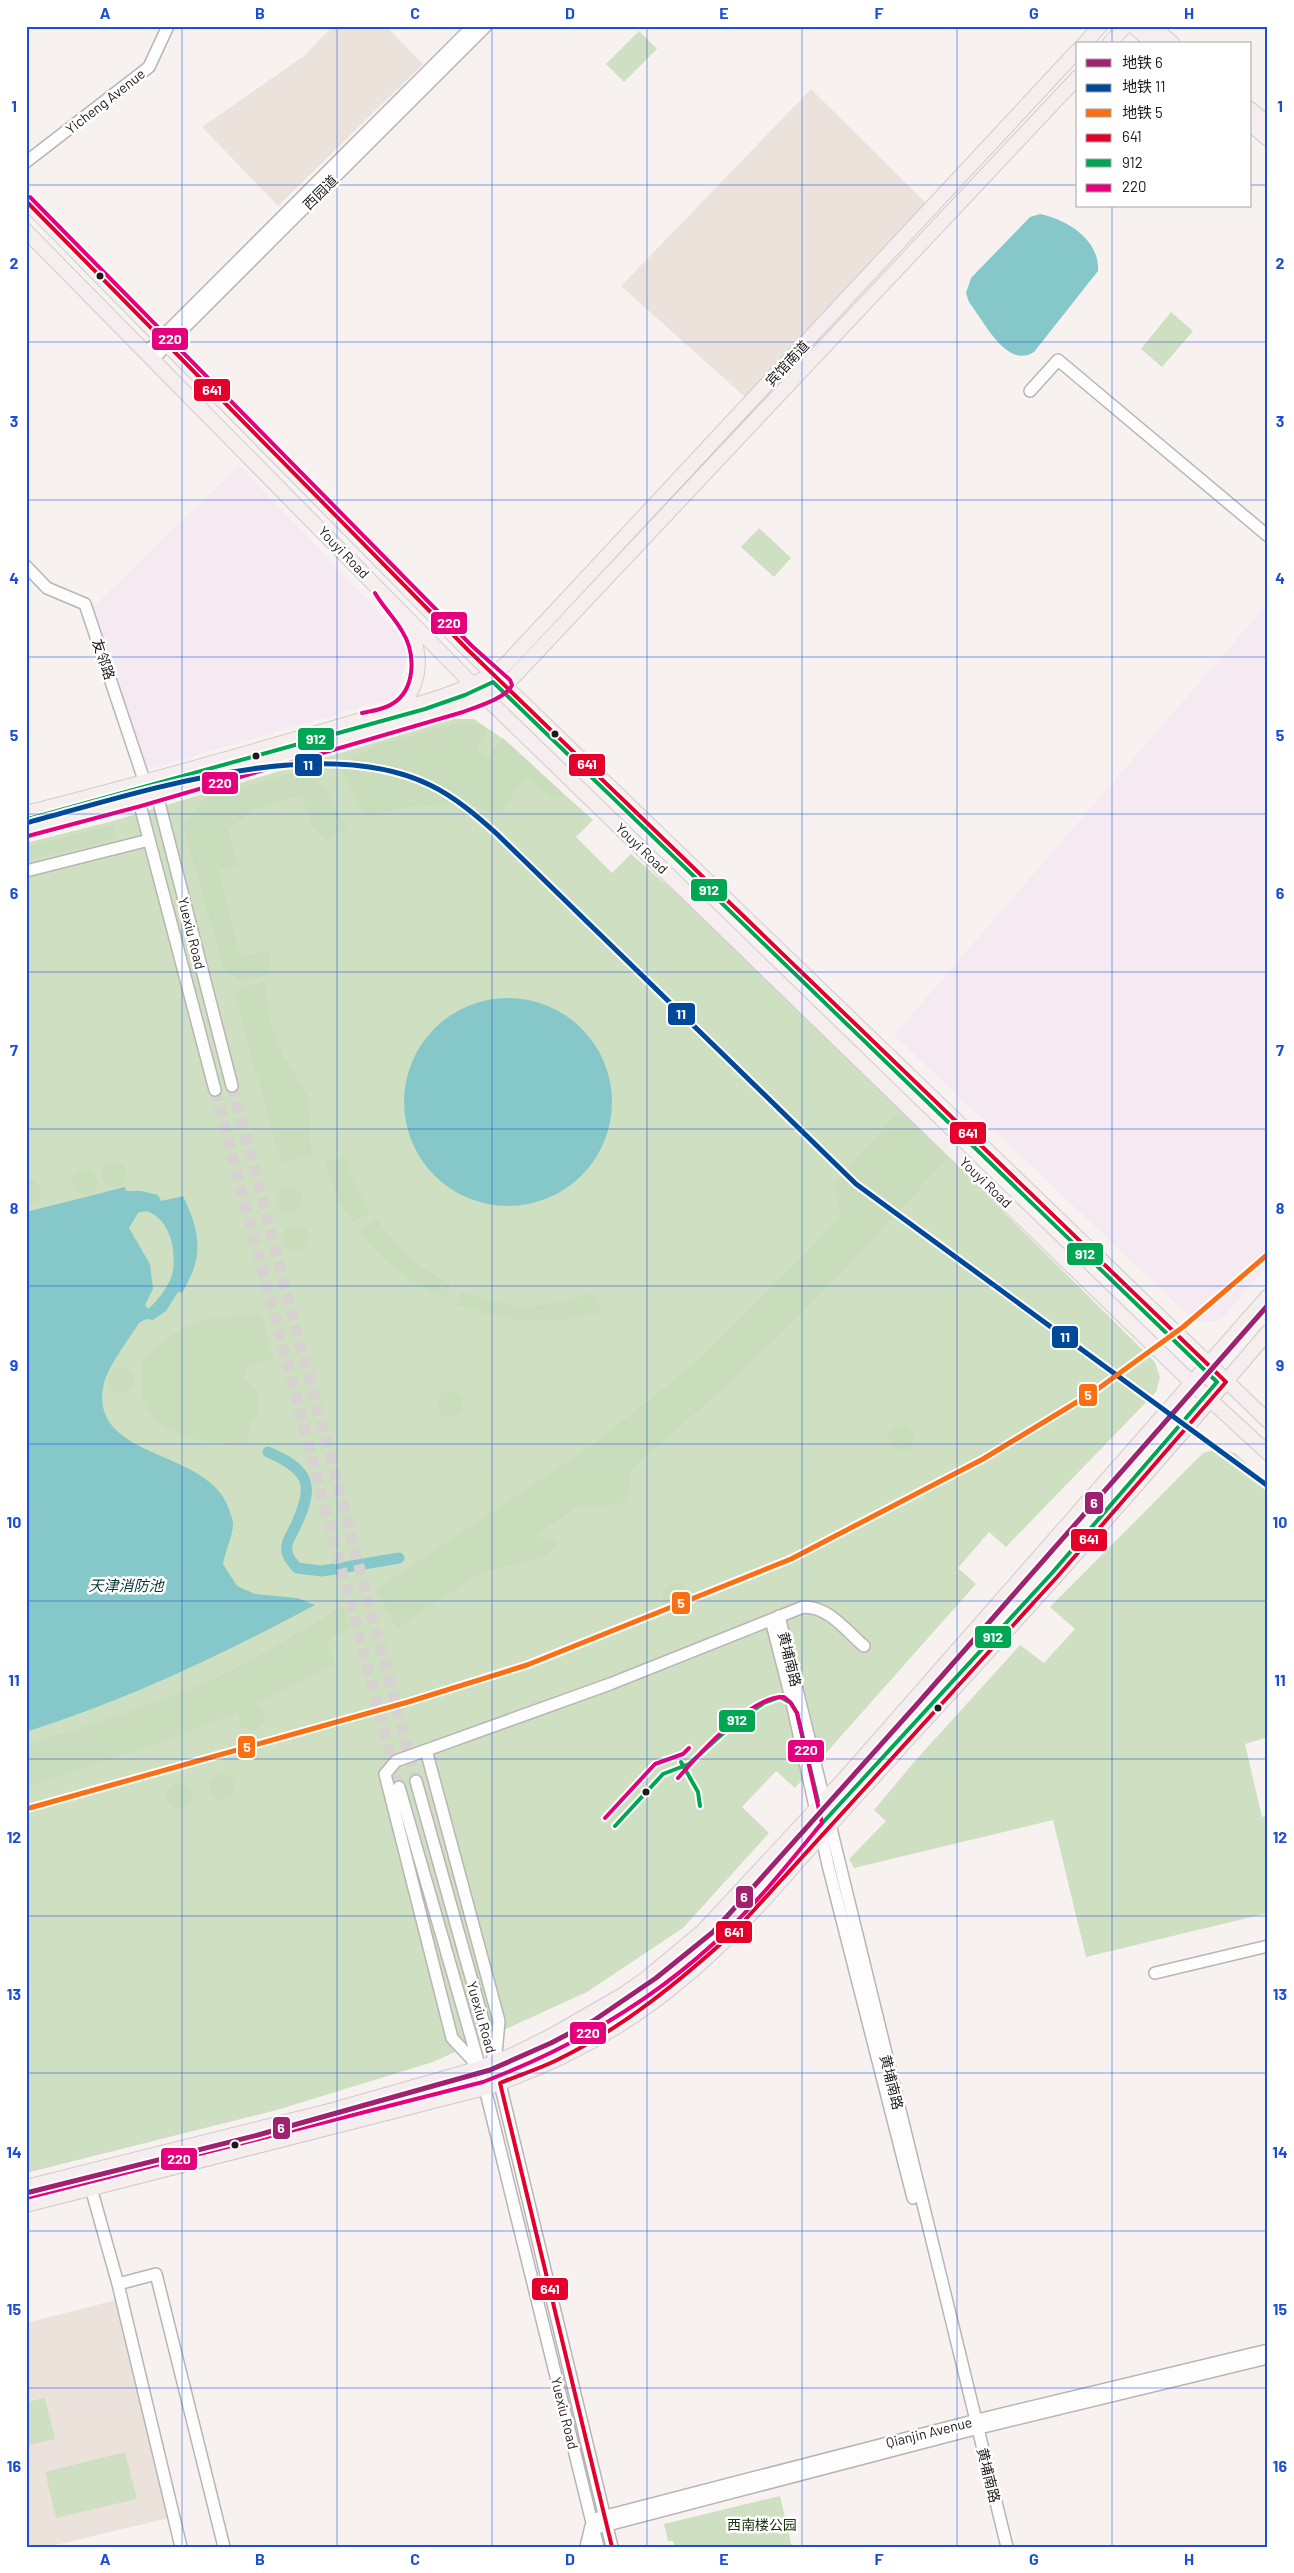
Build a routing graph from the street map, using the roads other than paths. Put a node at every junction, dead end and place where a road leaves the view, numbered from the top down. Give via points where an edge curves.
1 (168, 26) edge
2 (473, 26) edge
3 (486, 26) edge
4 (1100, 26) edge
5 (1125, 26) edge
6 (1133, 26) edge
7 (1153, 26) edge
8 (1086, 42) edge
9 (1111, 42) edge
10 (1152, 42) edge
11 (1171, 42) edge
12 (1076, 52) edge
13 (1076, 78) edge
14 (1252, 111) edge
15 (1268, 124) edge
16 (1252, 126) edge
17 (1268, 139) edge
18 (26, 162) edge
19 (26, 201) edge
20 (26, 231) edge
21 (164, 341) junction
22 (150, 355) junction
23 (1030, 391) dead end
24 (1268, 536) edge
25 (26, 566) edge
26 (380, 589) junction
27 (494, 674) junction
28 (474, 685) junction
29 (506, 685) junction
30 (486, 697) junction
31 (393, 710) junction
32 (144, 783) junction
33 (157, 795) junction
34 (139, 800) junction
35 (26, 813) edge
36 (26, 830) edge
37 (149, 840) junction
38 (26, 871) edge
39 (232, 1086) tunnel mouth
40 (215, 1090) tunnel mouth
41 (1268, 1296) edge
42 (1268, 1332) edge
43 (1208, 1365) junction
44 (1226, 1382) junction
45 (1192, 1383) junction
46 (1210, 1400) junction
47 (1268, 1421) edge
48 (1268, 1453) edge
49 (776, 1620) junction
50 (862, 1648) dead end
51 (426, 1751) junction
52 (416, 1781) tunnel mouth
53 (399, 1786) tunnel mouth
54 (820, 1805) junction
55 (825, 1830) junction
56 (1268, 1946) edge
57 (1155, 1973) dead end
58 (495, 2063) junction
59 (480, 2068) junction
60 (500, 2083) junction
61 (485, 2088) junction
62 (87, 2172) junction
63 (26, 2187) edge
64 (91, 2188) junction
65 (26, 2205) edge
66 (118, 2284) junction
67 (1268, 2350) edge
68 (1268, 2358) edge
69 (973, 2425) junction
70 (600, 2523) junction
71 (182, 2547) edge
72 (224, 2547) edge
73 (586, 2547) edge
74 (600, 2547) edge
75 (612, 2547) edge
76 (1000, 2547) edge
77 (1007, 2547) edge

1 - 18 street, Yicheng Avenue via 149,66
2 - 21 street, 西园道
3 - 21 street, 西园道
4 - 8 main road
5 - 9 main road
6 - 10 main road
7 - 11 main road
12 - 27 main road, 宾馆南道
13 - 29 main road, 宾馆南道
14 - 15 main road
16 - 17 main road
19 - 21 main road, Youyi Road
20 - 22 main road, Youyi Road
21 - 22 street, 西园道
21 - 27 main road, Youyi Road
22 - 26 main road, Youyi Road
23 - 24 street via 1058,360
25 - 32 street, 友邻路 via 47,588 85,604
26 - 28 main road, Youyi Road
26 - 31 main road via 386,602 408,628 418,653 418,668 411,689 405,701
27 - 28 main road, 宾馆南道
27 - 29 main road, Youyi Road
28 - 30 main road, Youyi Road
28 - 31 main road, 宾馆南道
29 - 30 main road, 宾馆南道
29 - 43 main road, Youyi Road
30 - 33 main road, 宾馆南道
30 - 45 main road, Youyi Road
31 - 32 main road, 宾馆南道
32 - 33 street, Yuexiu Road
32 - 34 street, Yuexiu Road
32 - 35 main road, 宾馆南道
33 - 34 main road, 宾馆南道
33 - 39 street, Yuexiu Road
34 - 36 main road, 宾馆南道
34 - 37 street, Yuexiu Road
37 - 38 street
37 - 40 street, Yuexiu Road
41 - 43 main road
42 - 44 main road
43 - 44 main road, Youyi Road
43 - 45 main road
44 - 46 main road
44 - 47 main road, Youyi Road
45 - 46 main road, Youyi Road
45 - 54 main road
46 - 48 main road, Youyi Road
46 - 55 main road via 1058,1577
49 - 50 street via 803,1607 820,1609
49 - 51 street
49 - 54 street, 黄埔南路
51 - 58 street via 499,2021
51 - 59 street via 396,1761 385,1774 452,2038
52 - 58 street, Yuexiu Road
53 - 59 street, Yuexiu Road
54 - 55 street, 黄埔南路
54 - 58 main road via 702,1932 667,1963 587,2016
55 - 60 main road via 734,1932 666,1992 618,2026 574,2051
55 - 69 street, 黄埔南路
56 - 57 street
58 - 59 main road
58 - 60 street, Yuexiu Road
59 - 61 street, Yuexiu Road
59 - 62 main road via 333,2110
60 - 61 main road
60 - 70 street, Yuexiu Road
61 - 64 main road
61 - 70 street, Yuexiu Road
62 - 63 main road
62 - 64 main road
64 - 65 main road
64 - 66 street
66 - 71 street
66 - 72 street via 156,2274
67 - 69 street, Qianjin Avenue
68 - 69 street, Qianjin Avenue
69 - 70 street, Qianjin Avenue
69 - 76 street, 黄埔南路
69 - 77 street, 黄埔南路
70 - 73 street
70 - 74 street, Yuexiu Road
70 - 75 street, Yuexiu Road

